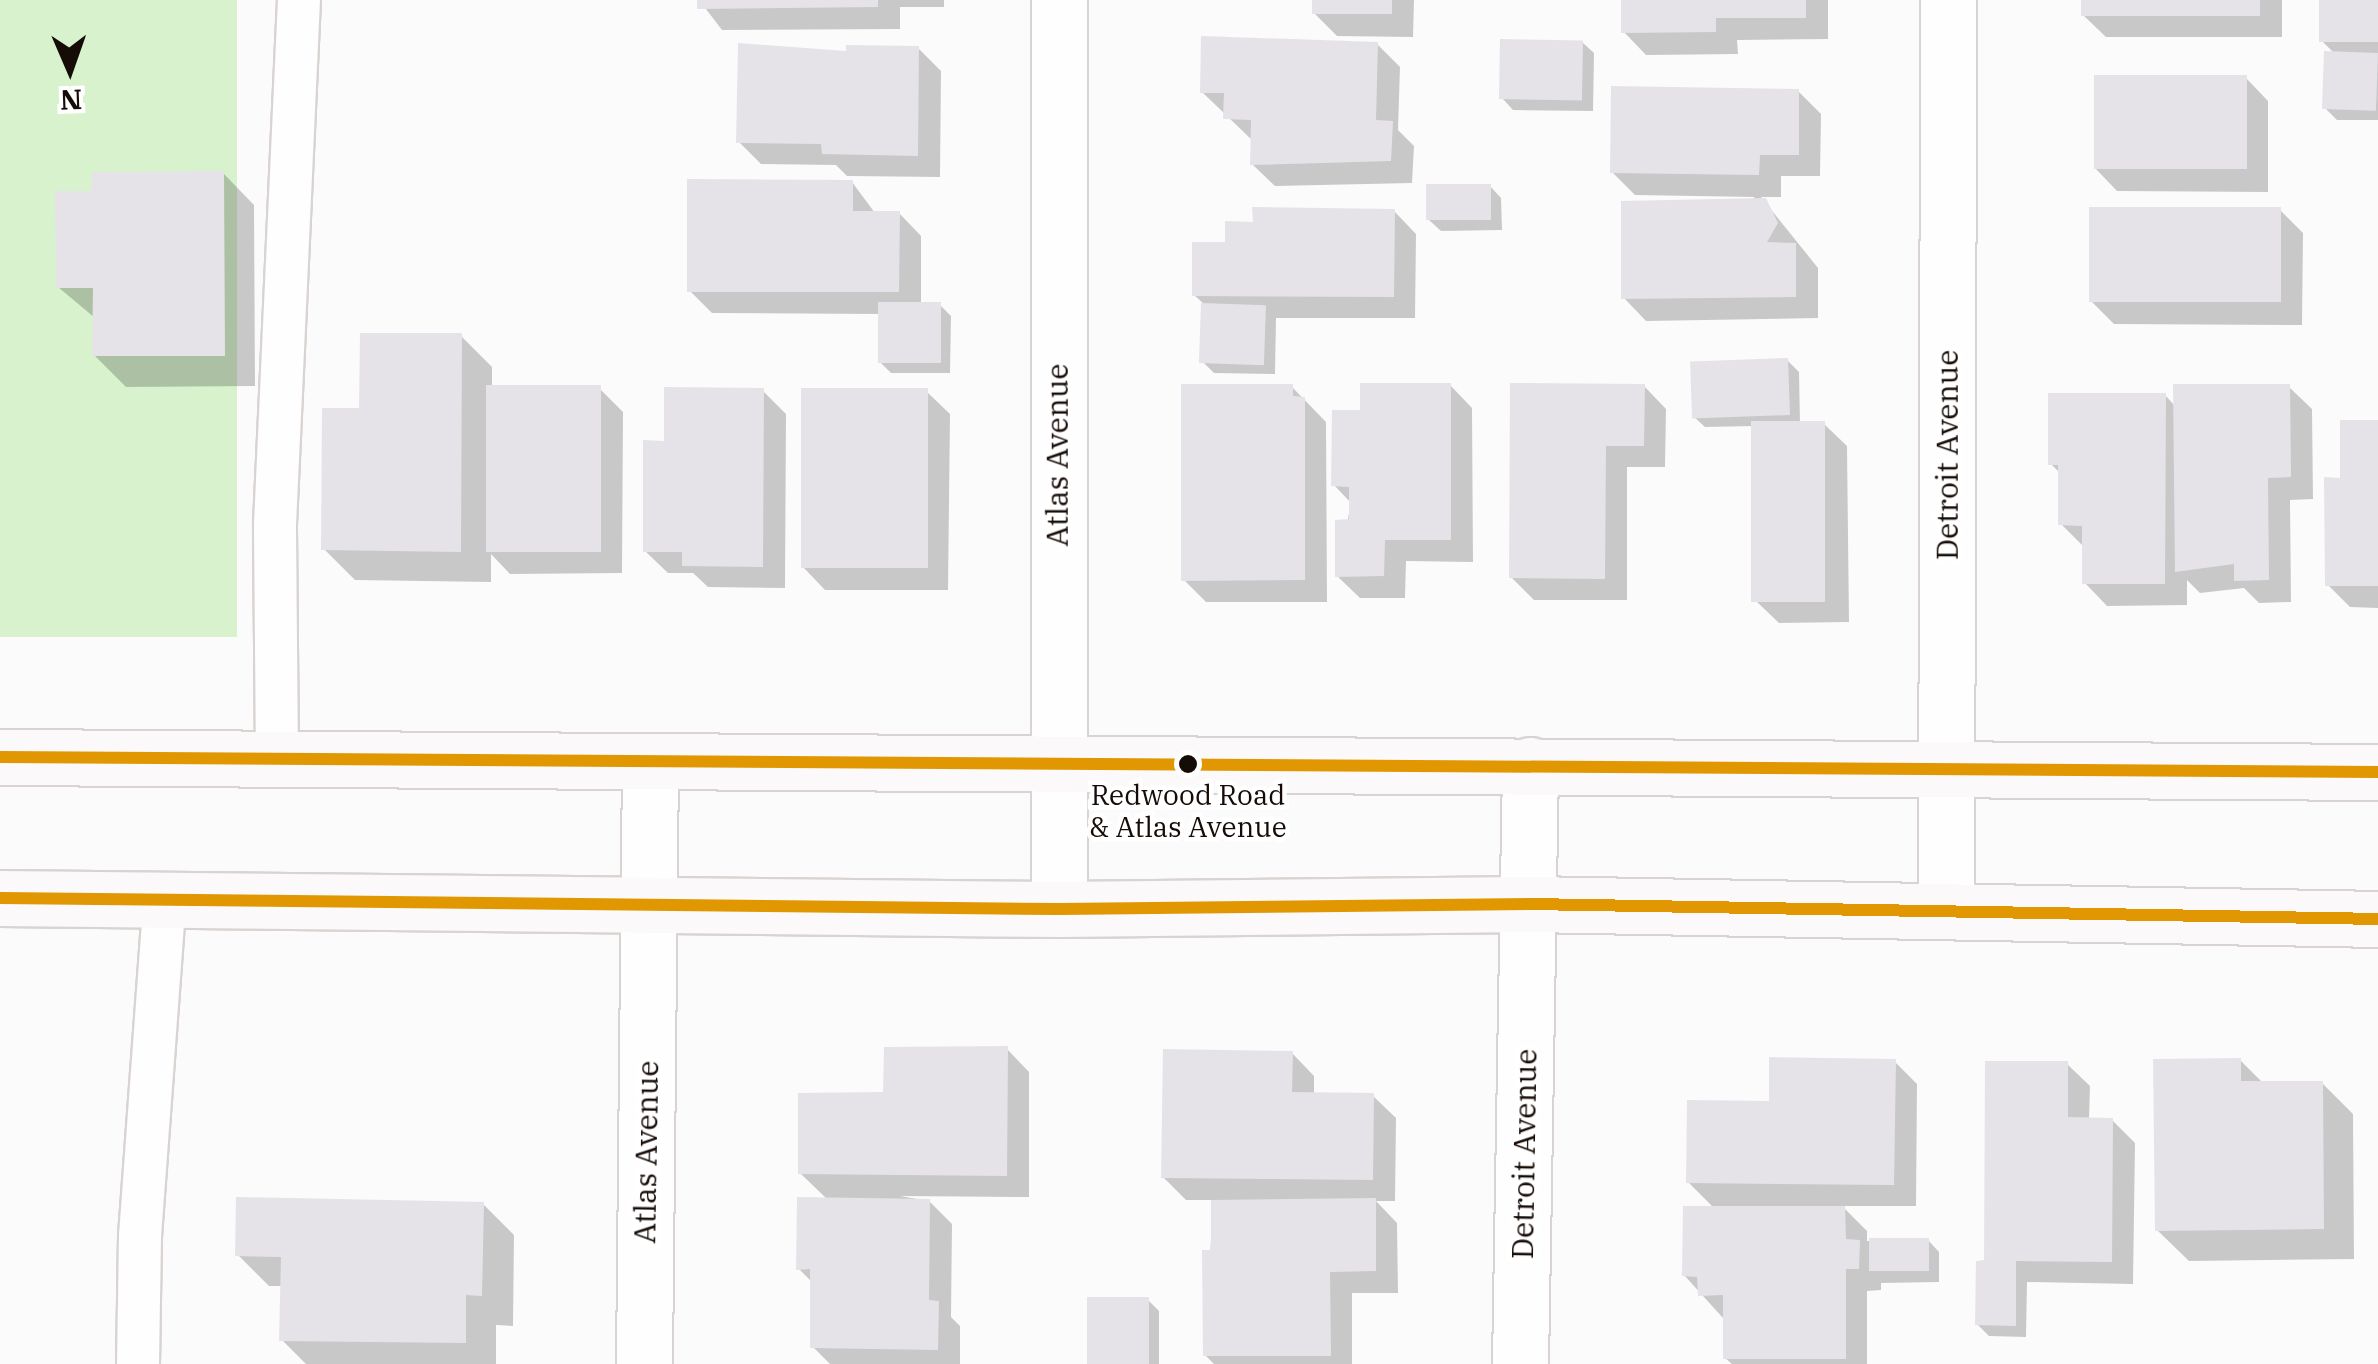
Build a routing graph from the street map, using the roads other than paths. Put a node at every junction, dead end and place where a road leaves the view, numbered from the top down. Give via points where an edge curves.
1 (299, 0) edge
2 (1058, 0) edge
3 (1948, 0) edge
4 (0, 757) edge
5 (277, 760) junction
6 (650, 760) junction
7 (1530, 765) junction
8 (1057, 766) junction
9 (1946, 768) junction
10 (2378, 772) edge
11 (0, 898) edge
12 (165, 899) junction
13 (650, 902) junction
14 (1530, 904) junction
15 (1059, 909) junction
16 (1946, 910) junction
17 (2378, 919) edge
18 (138, 1364) edge
19 (644, 1364) edge
20 (1520, 1364) edge

1 - 5 lane via 275,524
2 - 8 street, Atlas Avenue
3 - 9 street, Detroit Avenue
4 - 5 main road
5 - 6 main road
6 - 8 main road
6 - 13 street, Atlas Avenue
7 - 8 main road
7 - 9 main road
7 - 14 street, Detroit Avenue
8 - 15 street, Atlas Avenue
9 - 10 main road
9 - 16 street, Detroit Avenue
11 - 12 main road
12 - 13 main road
12 - 18 lane via 140,1236
13 - 15 main road
13 - 19 street, Atlas Avenue
14 - 15 main road
14 - 16 main road
14 - 20 street, Detroit Avenue
16 - 17 main road

